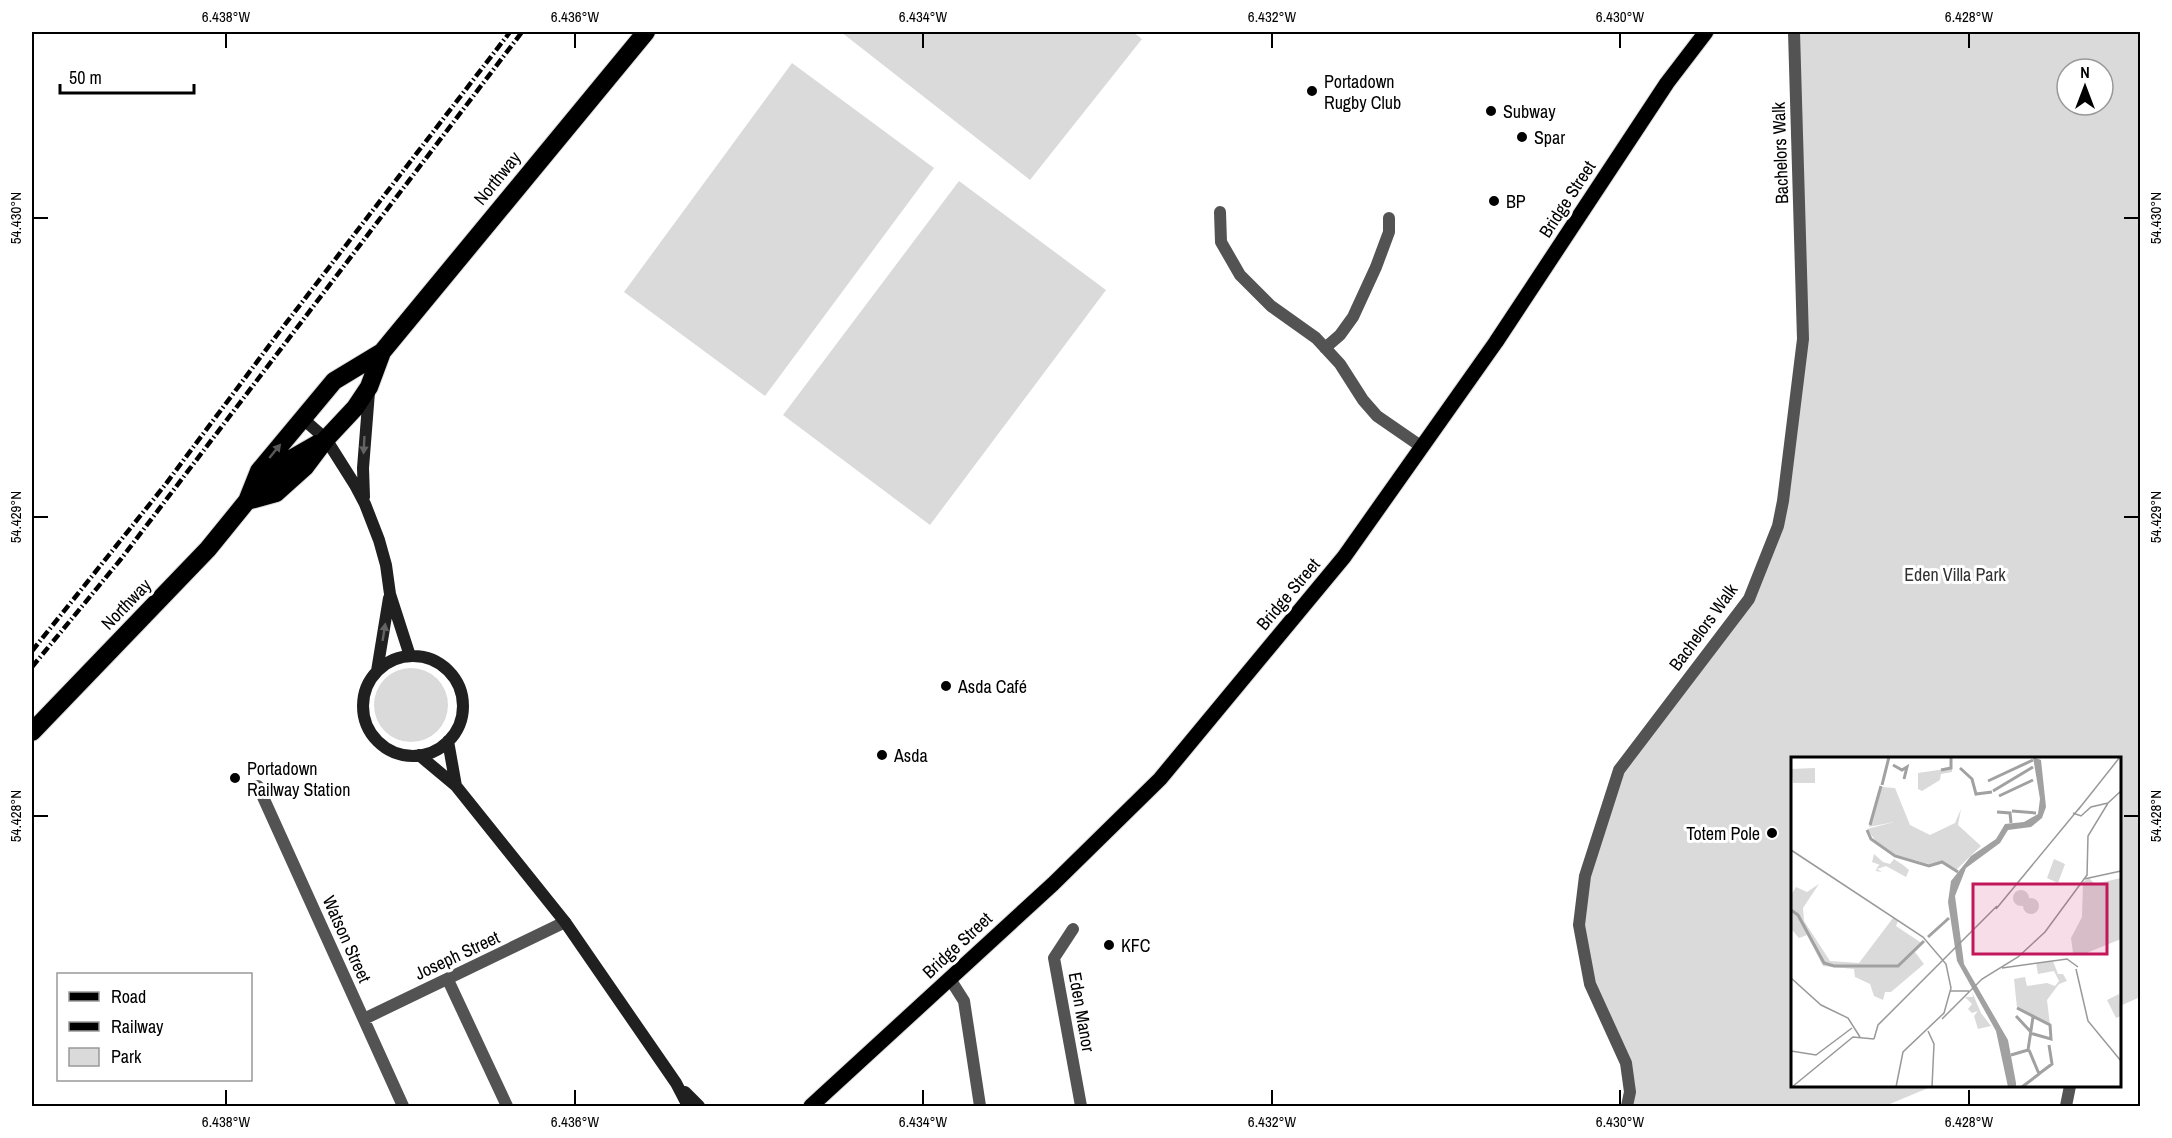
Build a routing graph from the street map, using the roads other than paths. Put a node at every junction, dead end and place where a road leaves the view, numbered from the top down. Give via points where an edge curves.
1 (645, 32) edge
2 (1706, 32) edge
3 (1794, 32) edge
4 (1220, 212) dead end
5 (1389, 218) dead end
6 (1325, 348) junction
7 (382, 352) junction
8 (369, 387) junction
9 (302, 418) junction
10 (326, 439) junction
11 (1422, 447) junction
12 (247, 501) junction
13 (365, 504) junction
14 (390, 594) junction
15 (410, 656) junction
16 (377, 671) junction
17 (32, 732) edge
18 (448, 741) junction
19 (419, 755) junction
20 (258, 786) dead end
21 (456, 786) junction
22 (565, 922) junction
23 (1073, 929) dead end
24 (950, 979) junction
25 (448, 980) junction
26 (364, 1019) junction
27 (676, 1083) junction
28 (2070, 1087) edge
29 (403, 1107) edge
30 (507, 1107) edge
31 (688, 1107) edge
32 (699, 1107) edge
33 (811, 1107) edge
34 (980, 1107) edge
35 (1081, 1107) edge
36 (1627, 1107) edge
37 (2066, 1107) edge

1 - 7 highway, Northway
2 - 11 main road, Bridge Street via 1667,83
3 - 36 street, Bachelors Walk via 1803,339 1778,526 1749,599 1619,770 1585,876 1579,926 1590,984 1626,1063 1630,1092
4 - 6 street via 1221,242 1240,275 1271,306
5 - 6 street via 1389,232 1353,317
6 - 11 street via 1377,416
7 - 8 highway, Northway
7 - 9 highway, Northway via 334,381
8 - 10 highway, Northway
8 -> 13 street via 363,468
9 - 10 street
12 -> 9 highway, Northway via 259,471
10 - 12 highway, Northway via 305,467 276,493
10 - 13 street
11 - 24 main road, Bridge Street via 1344,557 1160,779
12 - 17 highway, Northway via 208,549
13 - 14 street via 384,556
14 - 15 street
16 -> 14 street
15 - 16 street via 387,663
15 - 18 street via 438,663 458,684 462,713
16 - 19 street via 363,697 367,726 387,749 401,755
18 - 19 street
18 - 21 street
19 - 21 street
20 - 26 street, Watson Street
21 - 22 street
22 - 25 street, Joseph Street
22 - 27 street
23 - 35 street, Eden Manor via 1054,958
24 - 33 main road, Bridge Street
24 - 34 street via 964,1001
25 - 26 street, Joseph Street
25 - 30 street
26 - 29 street, Watson Street
27 - 31 street
27 - 32 street
28 - 37 street

